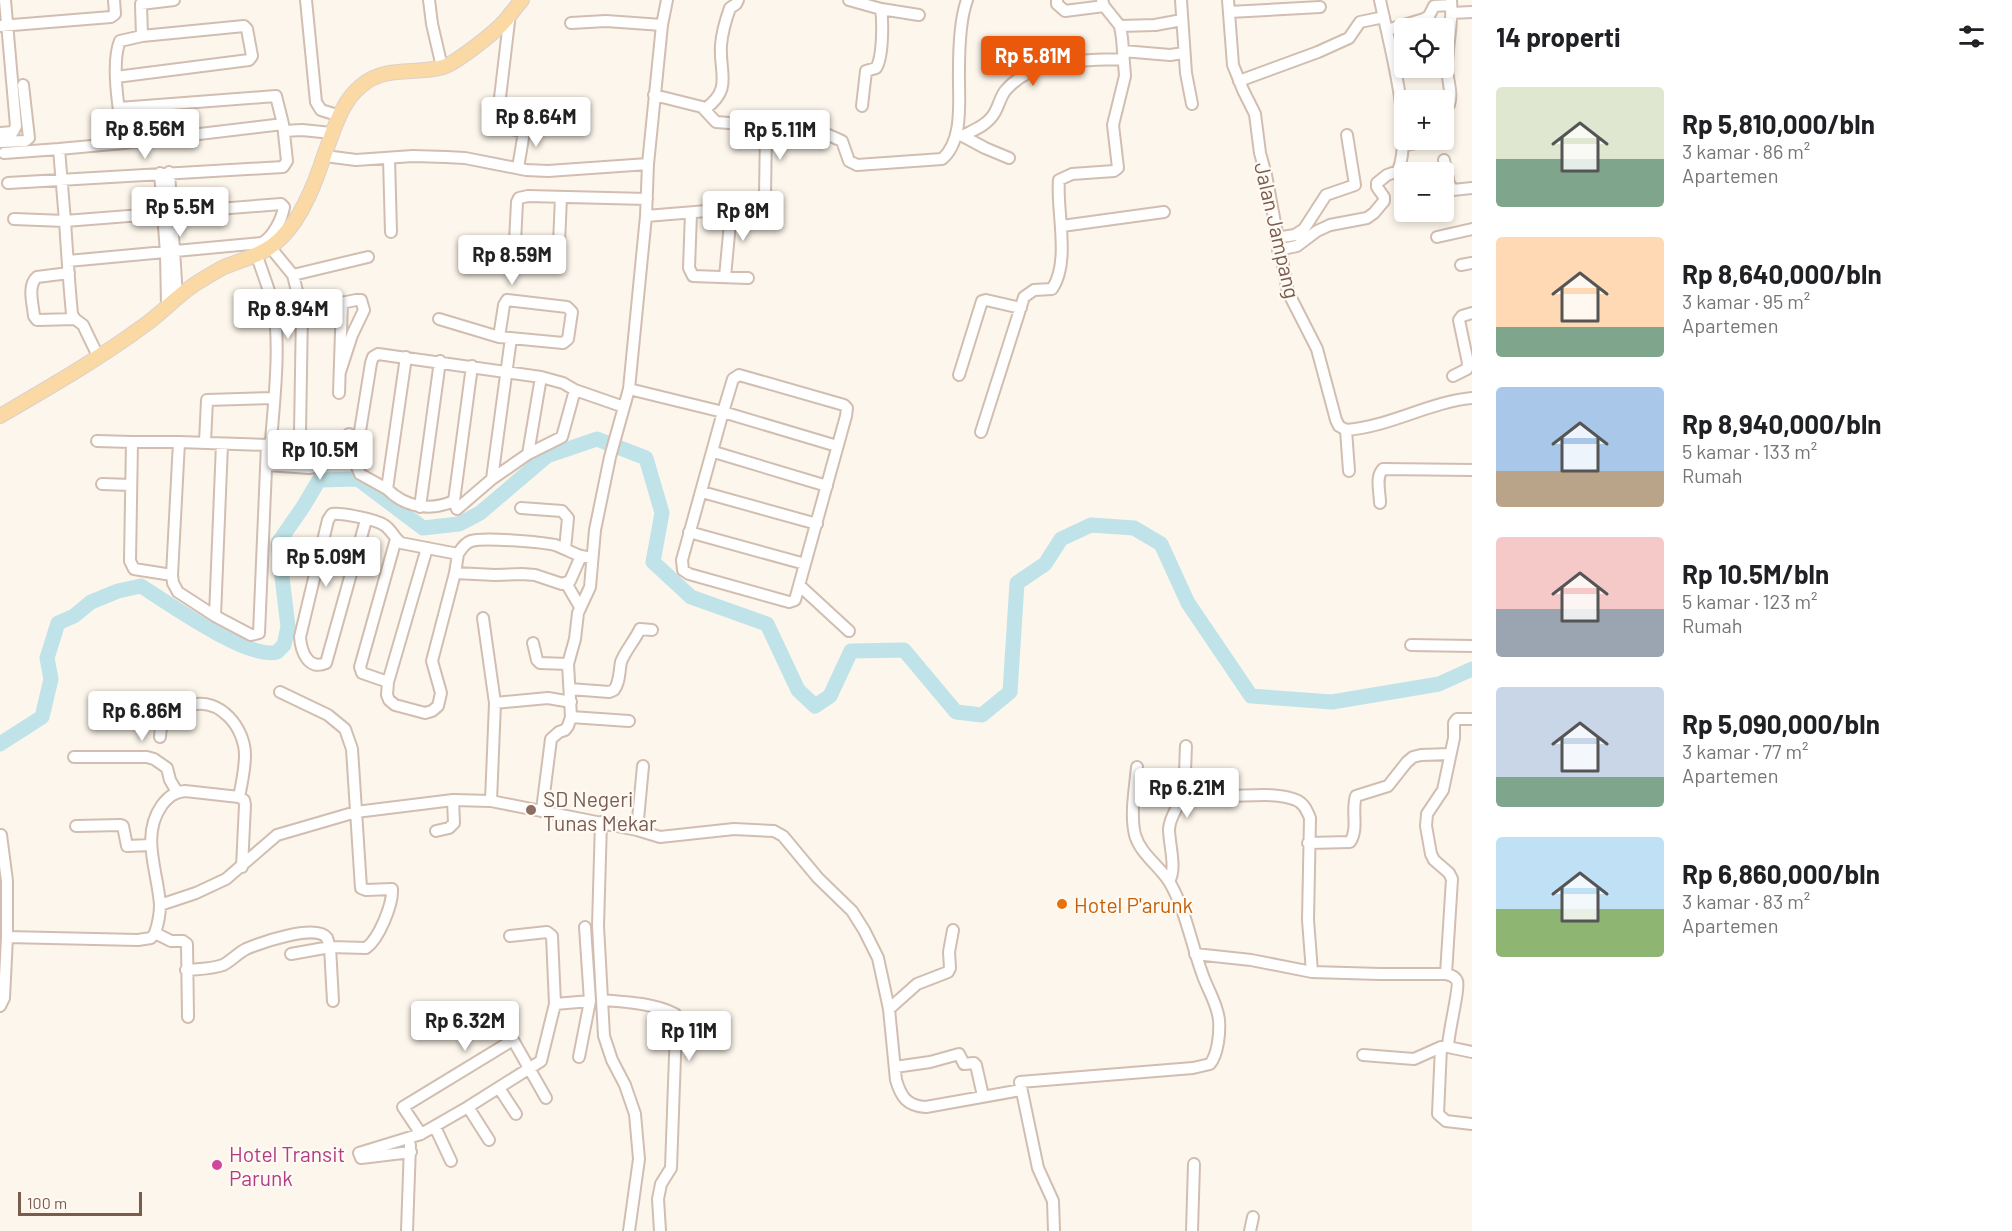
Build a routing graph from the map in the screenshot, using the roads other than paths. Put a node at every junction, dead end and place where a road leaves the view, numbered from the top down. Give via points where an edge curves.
1 (5, 0) edge
2 (114, 0) edge
3 (174, 0) edge
4 (306, 0) edge
5 (429, 0) edge
6 (522, 0) edge
7 (667, 0) edge
8 (738, 0) edge
9 (849, 0) edge
10 (967, 0) edge
11 (1057, 0) edge
12 (1181, 0) edge
13 (1228, 0) edge
14 (1380, 0) edge
15 (1103, 3) edge
16 (1451, 6) edge
17 (1320, 7) dead end
18 (881, 9) junction
19 (1229, 12) junction
20 (1472, 12) edge
21 (510, 14) junction
22 (919, 15) dead end
23 (1384, 17) junction
24 (1182, 20) junction
25 (571, 23) dead end
26 (3, 25) edge
27 (662, 26) junction
28 (1120, 26) junction
29 (1387, 30) junction
30 (142, 36) junction
31 (1184, 53) junction
32 (1123, 55) junction
33 (5, 64) edge
34 (442, 68) junction
35 (116, 77) junction
36 (1239, 81) junction
37 (23, 85) dead end
38 (1399, 90) edge
39 (1450, 90) edge
40 (654, 95) junction
41 (1192, 104) dead end
42 (862, 106) dead end
43 (119, 108) junction
44 (705, 109) junction
45 (340, 116) junction
46 (766, 126) junction
47 (283, 128) junction
48 (0, 133) edge
49 (332, 133) junction
50 (959, 134) junction
51 (1347, 135) dead end
52 (124, 143) junction
53 (2, 148) edge
54 (59, 149) junction
55 (1401, 150) edge
56 (325, 156) junction
57 (389, 158) junction
58 (1009, 158) dead end
59 (1444, 160) dead end
60 (648, 164) junction
61 (518, 168) junction
62 (164, 173) junction
63 (62, 180) junction
64 (8, 183) dead end
65 (1472, 188) edge
66 (765, 196) dead end
67 (561, 197) junction
68 (647, 199) junction
69 (1164, 212) dead end
70 (168, 213) junction
71 (691, 213) junction
72 (646, 216) junction
73 (14, 219) dead end
74 (65, 221) junction
75 (1062, 226) junction
76 (1472, 229) edge
77 (391, 232) dead end
78 (1437, 237) dead end
79 (1276, 238) junction
80 (270, 247) junction
81 (1278, 250) junction
82 (171, 252) junction
83 (257, 256) junction
84 (368, 257) dead end
85 (68, 261) junction
86 (514, 262) dead end
87 (558, 267) dead end
88 (69, 273) junction
89 (293, 275) junction
90 (725, 277) junction
91 (748, 278) dead end
92 (172, 301) junction
93 (342, 303) junction
94 (1021, 308) junction
95 (302, 311) junction
96 (1472, 313) edge
97 (75, 319) junction
98 (439, 319) dead end
99 (499, 337) junction
100 (512, 338) junction
101 (98, 356) junction
102 (406, 357) junction
103 (440, 361) junction
104 (472, 366) junction
105 (507, 371) junction
106 (340, 372) junction
107 (959, 375) dead end
108 (1453, 376) dead end
109 (541, 377) junction
110 (629, 389) junction
111 (575, 390) junction
112 (339, 393) dead end
113 (274, 398) junction
114 (1472, 398) edge
115 (624, 407) junction
116 (723, 412) junction
117 (0, 415) edge
118 (1346, 430) junction
119 (981, 432) dead end
120 (300, 433) dead end
121 (349, 434) dead end
122 (97, 441) dead end
123 (132, 442) junction
124 (179, 442) junction
125 (205, 442) junction
126 (222, 444) junction
127 (267, 445) junction
128 (837, 446) junction
129 (714, 452) junction
130 (528, 454) junction
131 (267, 465) junction
132 (1472, 470) edge
133 (1349, 471) dead end
134 (492, 479) junction
135 (102, 484) dead end
136 (131, 485) junction
137 (827, 486) junction
138 (387, 489) junction
139 (702, 492) junction
140 (454, 501) junction
141 (1380, 503) dead end
142 (420, 507) junction
143 (521, 508) dead end
144 (366, 520) junction
145 (817, 524) junction
146 (689, 532) junction
147 (396, 539) junction
148 (427, 548) junction
149 (565, 549) junction
150 (458, 554) junction
151 (586, 557) junction
152 (805, 564) junction
153 (455, 573) junction
154 (172, 575) junction
155 (566, 583) junction
156 (799, 585) junction
157 (580, 607) junction
158 (215, 616) junction
159 (483, 618) dead end
160 (651, 630) dead end
161 (849, 631) dead end
162 (533, 643) dead end
163 (1411, 645) dead end
164 (1472, 646) edge
165 (568, 664) junction
166 (388, 682) junction
167 (570, 689) junction
168 (280, 692) dead end
169 (572, 702) junction
170 (495, 703) junction
171 (571, 717) junction
172 (1472, 719) edge
173 (629, 721) dead end
174 (160, 737) dead end
175 (1186, 746) dead end
176 (1450, 754) junction
177 (74, 757) dead end
178 (643, 766) dead end
179 (1137, 767) dead end
180 (177, 792) junction
181 (1183, 792) junction
182 (239, 797) junction
183 (453, 800) junction
184 (491, 801) junction
185 (542, 810) junction
186 (356, 812) junction
187 (601, 822) junction
188 (76, 826) dead end
189 (637, 830) junction
190 (436, 831) dead end
191 (1, 835) edge
192 (1308, 843) junction
193 (151, 845) junction
194 (242, 867) junction
195 (1169, 881) junction
196 (160, 904) junction
197 (585, 927) dead end
198 (953, 930) dead end
199 (155, 933) junction
200 (510, 936) dead end
201 (7, 937) junction
202 (330, 947) junction
203 (291, 954) dead end
204 (1195, 954) junction
205 (186, 970) junction
206 (1312, 972) junction
207 (1446, 974) junction
208 (602, 1000) junction
209 (333, 1001) dead end
210 (590, 1002) junction
211 (555, 1004) junction
212 (0, 1006) edge
213 (889, 1009) junction
214 (188, 1017) dead end
215 (1444, 1047) junction
216 (1472, 1052) edge
217 (1363, 1055) dead end
218 (579, 1057) dead end
219 (895, 1067) junction
220 (530, 1068) junction
221 (499, 1088) junction
222 (1021, 1090) junction
223 (983, 1096) junction
224 (546, 1098) dead end
225 (468, 1107) junction
226 (516, 1114) dead end
227 (1472, 1124) edge
228 (435, 1127) junction
229 (416, 1136) junction
230 (489, 1140) dead end
231 (411, 1152) junction
232 (451, 1161) dead end
233 (1194, 1164) dead end
234 (1253, 1217) dead end
235 (406, 1231) edge
236 (628, 1231) edge
237 (660, 1231) edge
238 (1054, 1231) edge
239 (1192, 1231) edge
240 (1250, 1231) edge

1 - 26 street
2 - 26 street via 115,14 111,17
3 - 30 street via 141,4
4 - 45 street via 316,102 321,110
5 - 34 street
6 - 21 main road
7 - 27 street
8 - 44 street via 730,8 721,42 722,91
9 - 18 street
10 - 50 street via 959,60
11 - 15 street via 1065,11
12 - 24 street
13 - 19 street, Jalan Jampang
14 - 23 street
15 - 28 street
16 - 20 street
16 - 29 street via 1434,6 1424,19
16 - 39 street via 1447,63
17 - 19 street
18 - 22 street
18 - 42 street via 880,61 876,68 866,71
19 - 36 street, Jalan Jampang via 1233,65
21 - 34 main road via 492,33
21 - 61 street via 497,123 524,132
23 - 29 street
23 - 36 street via 1360,22 1349,38 1318,52
24 - 28 street
24 - 31 street
25 - 27 street via 606,21
26 - 33 street
27 - 40 street
28 - 32 street
29 - 38 street
30 - 35 street via 120,41
30 - 35 street via 244,26 252,56 249,60
31 - 32 street
31 - 41 street
32 - 50 street via 1047,65 1029,72 1007,89 988,121
32 - 75 street via 1125,76 1113,125 1118,168 1060,178
33 - 48 street via 15,130
34 - 45 main road via 380,74 362,84
35 - 43 street
36 - 79 street, Jalan Jampang via 1255,114
37 - 53 street via 29,138
40 - 44 street
40 - 60 street
43 - 47 street via 274,96
43 - 52 street
44 - 46 street via 716,122
45 - 49 main road
46 - 50 street via 832,135 842,141 849,161 857,165 942,159
46 - 66 street
47 - 49 street
47 - 52 street
47 - 62 street via 287,161 283,167
49 - 56 main road
50 - 58 street
51 - 79 street via 1355,185 1326,195 1304,229
52 - 54 street
53 - 54 street
54 - 63 street
55 - 81 street via 1398,171 1377,183 1384,201 1374,213 1330,225 1297,246
56 - 57 street via 356,160
56 - 80 main road via 295,221
57 - 61 street via 465,158
57 - 77 street
59 - 65 street via 1453,190
60 - 61 street via 548,171
60 - 68 street
62 - 63 street
62 - 70 street
63 - 64 street
63 - 74 street
67 - 68 street
67 - 86 street via 519,198
67 - 87 street
68 - 72 street
69 - 75 street
70 - 74 street
70 - 82 street
70 - 82 street via 283,205 269,239 262,243
71 - 72 street
71 - 90 street via 691,273 695,277
71 - 90 street via 716,211 730,219
72 - 110 street
73 - 74 street
74 - 85 street
75 - 94 street via 1056,283 1048,290 1028,293
76 - 78 street
79 - 81 street, Jalan Jampang
80 - 83 main road
80 - 89 street
81 - 118 street, Jalan Jampang via 1288,292 1317,349 1336,420
82 - 85 street
82 - 92 street
83 - 92 main road via 222,268
83 - 113 street via 273,305
84 - 89 street
85 - 88 street
88 - 97 street
88 - 97 street via 33,280 34,316 43,321
89 - 95 street
90 - 91 street
92 - 101 main road via 145,326
93 - 95 street
93 - 106 street
93 - 106 street via 361,300 364,310
94 - 107 street via 982,301
94 - 119 street
95 - 120 street
96 - 108 street via 1459,320 1467,369
97 - 101 street via 83,325
98 - 99 street
99 - 100 street
99 - 100 street via 507,300 572,312 566,342
100 - 105 street
101 - 117 main road
102 - 103 street
102 - 138 street
102 - 138 street via 373,357 355,462 360,474
103 - 104 street
103 - 142 street
104 - 105 street
104 - 140 street
105 - 109 street
105 - 134 street
106 - 112 street
109 - 111 street
109 - 130 street
110 - 115 street
110 - 116 street
111 - 115 street
111 - 130 street via 562,437
113 - 125 street via 207,400
113 - 127 street via 271,441
114 - 118 street
115 - 151 street
116 - 128 street
116 - 128 street via 733,378 739,375 844,405 846,416
116 - 129 street
118 - 133 street
121 - 131 street via 320,466
122 - 123 street
123 - 124 street
123 - 136 street
124 - 125 street
124 - 154 street
125 - 126 street
126 - 127 street
126 - 158 street
127 - 131 street
128 - 137 street
129 - 137 street
129 - 139 street
130 - 134 street
131 - 158 street via 259,633 251,635
132 - 141 street via 1383,469 1379,478
134 - 140 street via 459,508
135 - 136 street
136 - 154 street via 132,567
137 - 145 street
138 - 142 street
139 - 145 street
139 - 146 street
140 - 142 street via 441,507
143 - 149 street via 562,511 568,518
144 - 144 street via 337,514 328,520 300,637 303,656 319,665 326,663
144 - 147 street via 386,526
145 - 152 street
146 - 152 street
146 - 156 street via 682,560 685,572 789,602 795,600
147 - 148 street
147 - 166 street via 360,667 362,673
148 - 150 street
148 - 166 street
149 - 150 street via 541,543 471,541
149 - 151 street
150 - 153 street
151 - 155 street
151 - 157 street via 590,587
152 - 156 street
153 - 155 street via 535,575
153 - 166 street via 432,661 441,693 438,706 425,713 395,705 387,695
154 - 158 street via 178,592
155 - 157 street
156 - 161 street
157 - 165 street
159 - 170 street
160 - 167 street via 640,629 622,658 614,690
162 - 165 street via 540,663
163 - 164 street
165 - 167 street
167 - 169 street
168 - 186 street via 328,715 345,729 352,749
169 - 170 street via 548,698
169 - 171 street
170 - 184 street
171 - 173 street
171 - 185 street via 568,726 550,742
172 - 176 street via 1457,719 1454,723
174 - 182 street via 161,726 184,707 204,704 219,708 234,723 244,744
175 - 181 street
176 - 192 street via 1413,757 1388,786 1357,795 1350,843
176 - 207 street via 1443,790 1427,814 1426,826 1431,854 1452,879
177 - 180 street via 151,757 167,768
178 - 189 street
179 - 195 street via 1135,836
180 - 182 street
180 - 193 street via 157,813
181 - 192 street via 1296,799 1310,818
181 - 195 street via 1170,818 1173,872
182 - 194 street via 245,805
183 - 184 street
183 - 186 street
183 - 190 street via 454,823
184 - 185 street
185 - 187 street
186 - 194 street via 277,836
186 - 202 street via 361,888 393,890 382,925 368,947
187 - 189 street
187 - 208 street via 598,927
188 - 193 street via 121,825 127,846
189 - 213 street via 660,837 743,829 774,831 783,836 852,911 864,930 878,958
191 - 201 street via 7,881
192 - 206 street
193 - 196 street
194 - 196 street via 196,893
195 - 204 street via 1187,921
196 - 199 street
197 - 210 street
198 - 213 street via 948,972 917,984
199 - 201 street via 151,938 138,940
199 - 205 street via 171,941 185,942
200 - 211 street via 552,936
201 - 212 street via 4,998
202 - 203 street
202 - 205 street via 328,939 314,933 284,936 246,950 220,966
202 - 209 street
204 - 206 street
204 - 222 street via 1219,1021 1215,1055 1210,1064 1020,1082
205 - 214 street
206 - 207 street
207 - 215 street via 1456,978 1458,986
208 - 236 street via 607,1047 635,1114 639,1158
208 - 237 street via 631,1002 675,1014 671,1168 661,1184 658,1199
210 - 211 street
210 - 218 street
211 - 220 street via 541,1060
213 - 219 street
215 - 216 street
215 - 217 street via 1414,1059
215 - 227 street via 1439,1117
219 - 223 street via 903,1098 916,1107
219 - 223 street via 959,1054 964,1064 976,1065
220 - 221 street
220 - 224 street
220 - 229 street via 513,1040 403,1107
221 - 225 street
221 - 226 street
222 - 223 street
222 - 238 street via 1038,1168 1053,1201
225 - 228 street
225 - 230 street
228 - 229 street
228 - 232 street
229 - 231 street
229 - 231 street via 359,1153 361,1158
231 - 235 street
233 - 239 street
234 - 240 street

